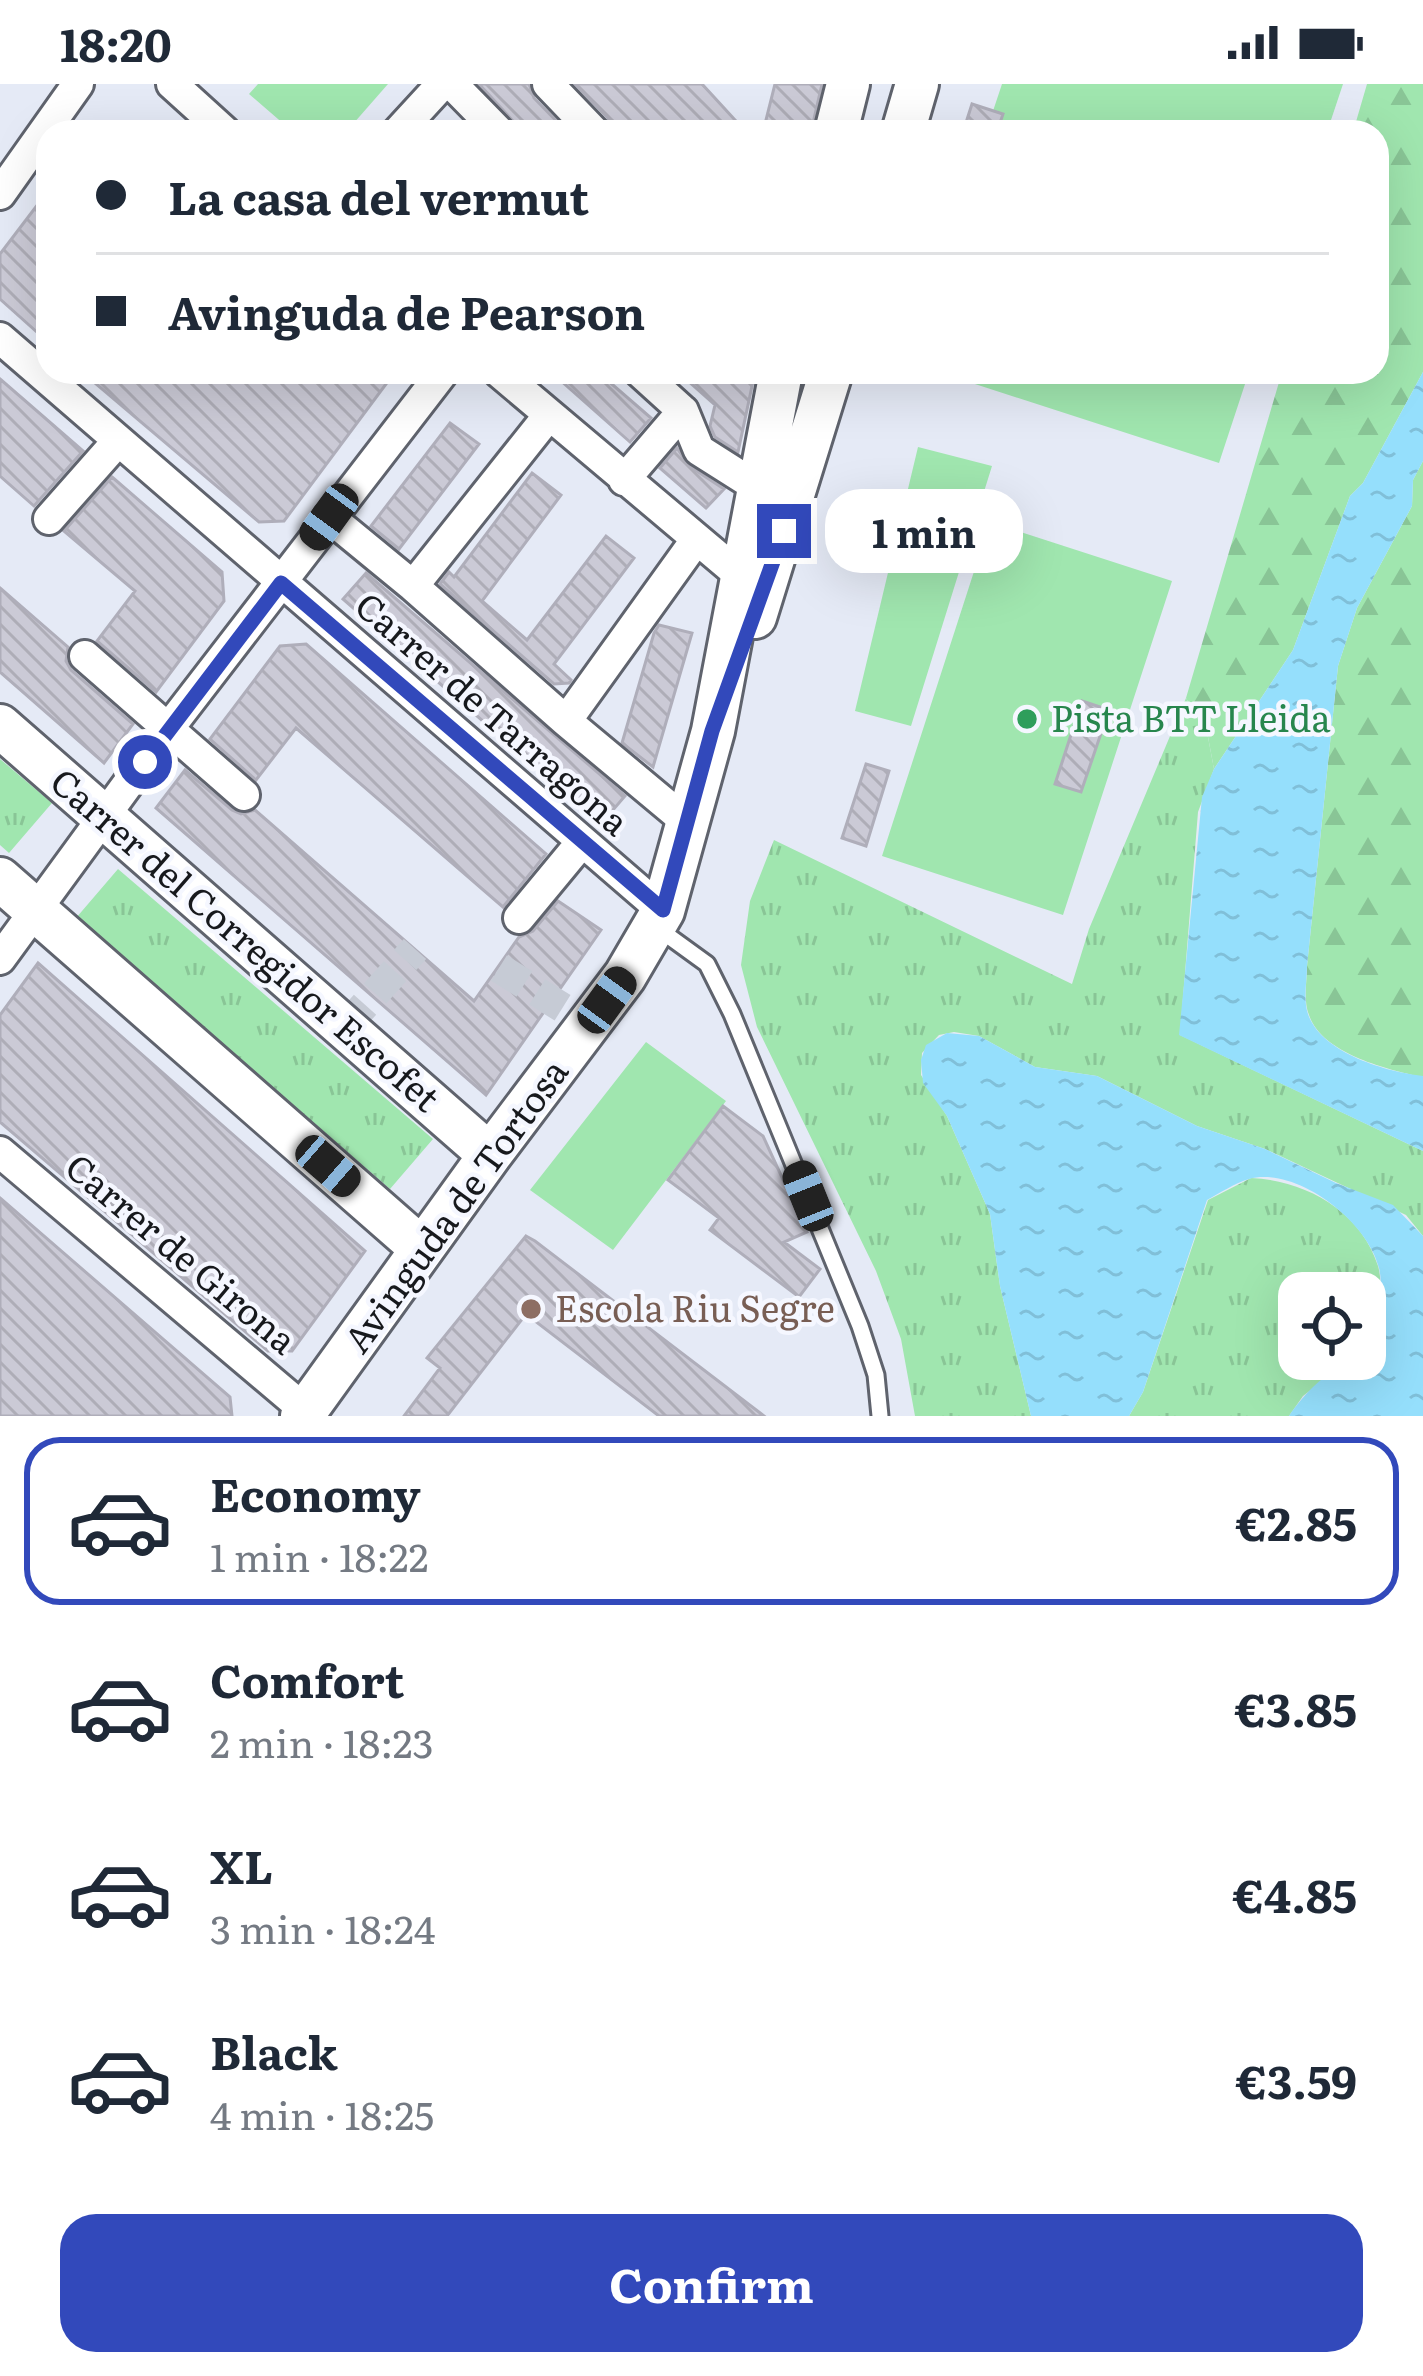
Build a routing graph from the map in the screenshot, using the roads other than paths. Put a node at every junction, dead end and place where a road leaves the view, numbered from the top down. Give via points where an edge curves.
1 (78, 84) edge
2 (172, 84) edge
3 (442, 84) edge
4 (452, 84) edge
5 (548, 84) edge
6 (848, 84) edge
7 (909, 86) edge
8 (52, 120) edge
9 (211, 120) edge
10 (409, 120) edge
11 (487, 120) edge
12 (582, 120) edge
13 (839, 120) edge
14 (905, 120) edge
15 (36, 143) edge
16 (0, 194) edge
17 (0, 338) edge
18 (36, 370) edge
19 (52, 384) edge
20 (434, 384) edge
21 (516, 384) edge
22 (653, 384) edge
23 (779, 384) edge
24 (821, 384) edge
25 (683, 411) junction
26 (549, 415) junction
27 (117, 442) junction
28 (625, 480) junction
29 (759, 488) junction
30 (329, 517) junction
31 (49, 519) dead end
32 (696, 539) junction
33 (281, 583) junction
34 (753, 584) junction
35 (413, 586) junction
36 (85, 656) dead end
37 (566, 721) junction
38 (0, 726) edge
39 (169, 729) junction
40 (244, 795) dead end
41 (105, 816) junction
42 (687, 822) junction
43 (580, 843) junction
44 (0, 879) edge
45 (36, 910) junction
46 (519, 918) dead end
47 (658, 918) junction
48 (0, 959) edge
49 (0, 1152) edge
50 (490, 1155) junction
51 (422, 1249) junction
52 (307, 1414) edge
53 (880, 1416) edge

1 - 8 street
2 - 9 street
3 - 10 street
4 - 11 street
5 - 12 street
6 - 13 street
7 - 14 street
15 - 16 street
17 - 18 street, Carrer de Tarragona
19 - 27 street, Carrer de Tarragona
20 - 30 street
21 - 26 street
22 - 25 street
23 - 29 street
24 - 34 street
25 - 28 street
25 - 29 street via 699,450
26 - 28 street
26 - 35 street
27 - 31 street
27 - 33 street, Carrer de Tarragona
28 - 32 street
29 - 34 street
30 - 33 street
30 - 35 street
32 - 34 street
32 - 37 street
33 - 39 street
33 - 43 street, Carrer de Tarragona
34 - 42 street, Avinguda de Tortosa
35 - 37 street
36 - 39 street
37 - 42 street
38 - 41 street, Carrer del Corregidor Escofet
39 - 40 street
39 - 41 street
41 - 45 street
41 - 50 street, Carrer del Corregidor Escofet
42 - 47 street, Avinguda de Tortosa
43 - 46 street
43 - 47 street, Carrer de Tarragona
44 - 45 street
45 - 48 street
45 - 51 street
47 - 50 street, Avinguda de Tortosa via 625,976
47 - 53 lane via 707,964 732,1014 860,1326
49 - 52 street, Carrer de Girona
50 - 51 street, Avinguda de Tortosa
51 - 52 street, Avinguda de Tortosa

